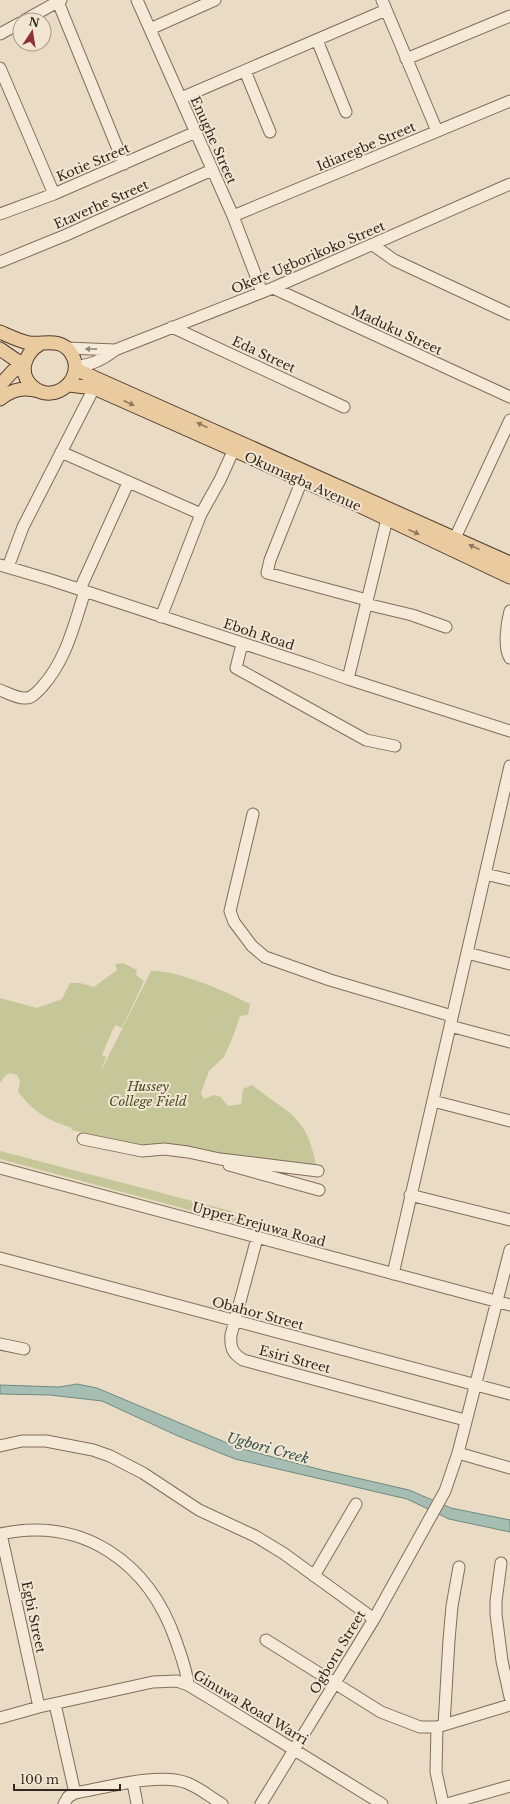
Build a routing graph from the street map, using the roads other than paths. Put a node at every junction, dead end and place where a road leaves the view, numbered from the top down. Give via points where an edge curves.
1 (137, 0) edge
2 (215, 0) edge
3 (59, 1) edge
4 (384, 5) edge
5 (39, 12) edge
6 (510, 16) edge
7 (12, 27) edge
8 (150, 29) junction
9 (0, 34) edge
10 (317, 40) junction
11 (406, 59) junction
12 (0, 68) edge
13 (245, 71) junction
14 (181, 98) junction
15 (510, 101) edge
16 (346, 112) dead end
17 (437, 131) junction
18 (196, 132) junction
19 (270, 132) dead end
20 (124, 164) junction
21 (212, 170) junction
22 (510, 184) edge
23 (54, 194) junction
24 (0, 214) edge
25 (233, 216) junction
26 (373, 245) junction
27 (0, 262) edge
28 (267, 290) junction
29 (510, 314) edge
30 (172, 327) junction
31 (0, 332) edge
32 (40, 344) junction
33 (66, 348) junction
34 (0, 349) edge
35 (115, 350) junction
36 (24, 364) junction
37 (75, 367) junction
38 (96, 383) junction
39 (0, 385) edge
40 (69, 385) junction
41 (40, 391) junction
42 (510, 397) edge
43 (0, 399) edge
44 (344, 406) dead end
45 (510, 420) edge
46 (234, 449) junction
47 (60, 452) junction
48 (302, 480) junction
49 (128, 483) junction
50 (202, 514) junction
51 (387, 519) junction
52 (455, 538) junction
53 (510, 563) edge
54 (4, 566) edge
55 (510, 577) edge
56 (83, 590) junction
57 (366, 602) junction
58 (510, 611) edge
59 (160, 617) junction
60 (446, 627) dead end
61 (242, 644) junction
62 (510, 658) edge
63 (348, 679) junction
64 (0, 690) edge
65 (510, 731) edge
66 (395, 746) dead end
67 (510, 766) edge
68 (253, 814) dead end
69 (485, 874) junction
70 (510, 880) edge
71 (468, 953) junction
72 (510, 964) edge
73 (451, 1021) junction
74 (510, 1042) edge
75 (433, 1101) junction
76 (510, 1121) edge
77 (83, 1139) dead end
78 (176, 1150) junction
79 (0, 1168) edge
80 (318, 1172) dead end
81 (320, 1190) dead end
82 (410, 1195) junction
83 (510, 1220) edge
84 (257, 1238) junction
85 (510, 1250) edge
86 (0, 1258) edge
87 (392, 1274) junction
88 (496, 1302) junction
89 (510, 1305) edge
90 (234, 1322) junction
91 (0, 1344) edge
92 (24, 1349) dead end
93 (475, 1384) junction
94 (510, 1394) edge
95 (465, 1420) junction
96 (0, 1446) edge
97 (458, 1453) junction
98 (510, 1468) edge
99 (356, 1504) dead end
100 (1, 1534) edge
101 (501, 1563) dead end
102 (459, 1568) dead end
103 (314, 1576) junction
104 (374, 1619) junction
105 (510, 1624) edge
106 (499, 1627) junction
107 (266, 1640) dead end
108 (336, 1682) junction
109 (188, 1685) junction
110 (510, 1697) edge
111 (54, 1704) junction
112 (510, 1705) edge
113 (40, 1707) junction
114 (0, 1718) edge
115 (440, 1726) junction
116 (295, 1749) junction
117 (133, 1783) junction
118 (510, 1786) edge
119 (75, 1793) junction
120 (217, 1802) edge
121 (64, 1804) edge
122 (137, 1804) edge
123 (261, 1804) edge
124 (382, 1804) edge
125 (443, 1804) edge
126 (447, 1804) edge

1 - 8 street, Enughe Street
2 - 8 street
3 - 5 street
3 - 20 street
4 - 10 street
4 - 11 street
6 - 11 street
7 - 9 street
8 - 14 street, Enughe Street
10 - 13 street
10 - 16 street
11 - 17 street
12 - 23 street
13 - 14 street
13 - 19 street
14 - 18 street, Enughe Street
15 - 17 street, Idiaregbe Street
17 - 25 street, Idiaregbe Street
18 - 20 street, Kotie Street
18 - 21 street, Enughe Street
20 - 23 street, Kotie Street
21 - 25 street, Enughe Street
21 - 27 street, Etaverhe Street
22 - 26 street, Okere Ugborikoko Street
23 - 24 street, Kotie Street
25 - 28 street, Enughe Street
26 - 28 street, Okere Ugborikoko Street
26 - 29 street via 394,260
28 - 30 street, Okere Ugborikoko Street
28 - 42 street, Maduku Street
30 - 35 street, Okere Ugborikoko Street
30 - 44 street, Eda Street
31 - 32 main road
32 - 33 main road via 54,342
32 - 36 main road via 27,355
35 -> 33 street
33 - 37 main road via 71,353
34 - 36 main road
35 - 37 street, Okere Ugborikoko Street via 86,366
36 - 39 main road via 12,371
36 - 41 main road via 26,378
37 - 38 main road
37 - 40 main road
38 - 40 main road
38 -> 46 main road, Okumagba Avenue
38 - 47 street
52 -> 38 main road, Okumagba Avenue
40 - 41 main road via 55,392
41 - 43 main road via 23,388
45 - 52 street
46 - 48 main road, Okumagba Avenue
46 - 50 street
47 - 49 street
47 - 54 street
48 - 51 main road, Okumagba Avenue
48 - 57 street via 267,573
49 - 50 street
49 - 56 street
50 - 59 street
51 -> 55 main road, Okumagba Avenue
51 - 57 street
53 -> 52 main road, Okumagba Avenue
54 - 56 street, Eboh Road
56 - 59 street, Eboh Road
56 - 64 street via 66,650 50,679 28,698
57 - 60 street
57 - 63 street
58 - 62 street via 506,650
59 - 61 street, Eboh Road
61 - 63 street, Eboh Road
61 - 66 street via 236,668 366,740
63 - 65 street, Eboh Road
67 - 69 street
68 - 73 street via 230,911 234,922 258,953 274,961
69 - 70 street
69 - 71 street
71 - 72 street
71 - 73 street
73 - 74 street
73 - 75 street
75 - 76 street
75 - 82 street
77 - 78 street via 142,1151
78 - 80 street via 220,1159
78 - 81 street
79 - 84 street, Upper Erejuwa Road
82 - 83 street
82 - 87 street
84 - 87 street, Upper Erejuwa Road
84 - 90 street, Esiri Street
85 - 88 street, Ogboru Street
86 - 90 street, Obahor Street
87 - 88 street, Upper Erejuwa Road
88 - 89 street, Upper Erejuwa Road
88 - 93 street, Ogboru Street
90 - 93 street, Obahor Street
90 - 95 street, Esiri Street via 230,1344 236,1355 243,1360
91 - 92 street
93 - 94 street, Obahor Street
93 - 95 street, Ogboru Street
95 - 97 street, Ogboru Street
96 - 103 street via 46,1441 110,1456 143,1473 205,1513 255,1536
97 - 98 street
97 - 104 street, Ogboru Street via 449,1481
99 - 103 street
100 - 109 street via 36,1529 69,1534 102,1547 130,1566 154,1594 171,1626 187,1674
100 - 113 street, Egbi Street
101 - 106 street via 496,1601
102 - 115 street via 452,1606
103 - 104 street
104 - 108 street, Ogboru Street
105 - 106 street
106 - 110 street via 502,1661
107 - 108 street
108 - 115 street via 381,1712 395,1718 420,1727
108 - 116 street, Ogboru Street
109 - 111 street, Ginuwa Road Warri via 177,1681 153,1682
109 - 116 street, Ginuwa Road Warri
111 - 113 street, Ginuwa Road Warri
111 - 119 street
112 - 115 street
113 - 114 street, Ginuwa Road Warri
115 - 125 street via 436,1772
116 - 123 street, Ogboru Street
116 - 124 street, Ginuwa Road Warri
117 - 119 street
117 - 120 street via 172,1779 200,1789
117 - 122 street
118 - 126 street
119 - 121 street

